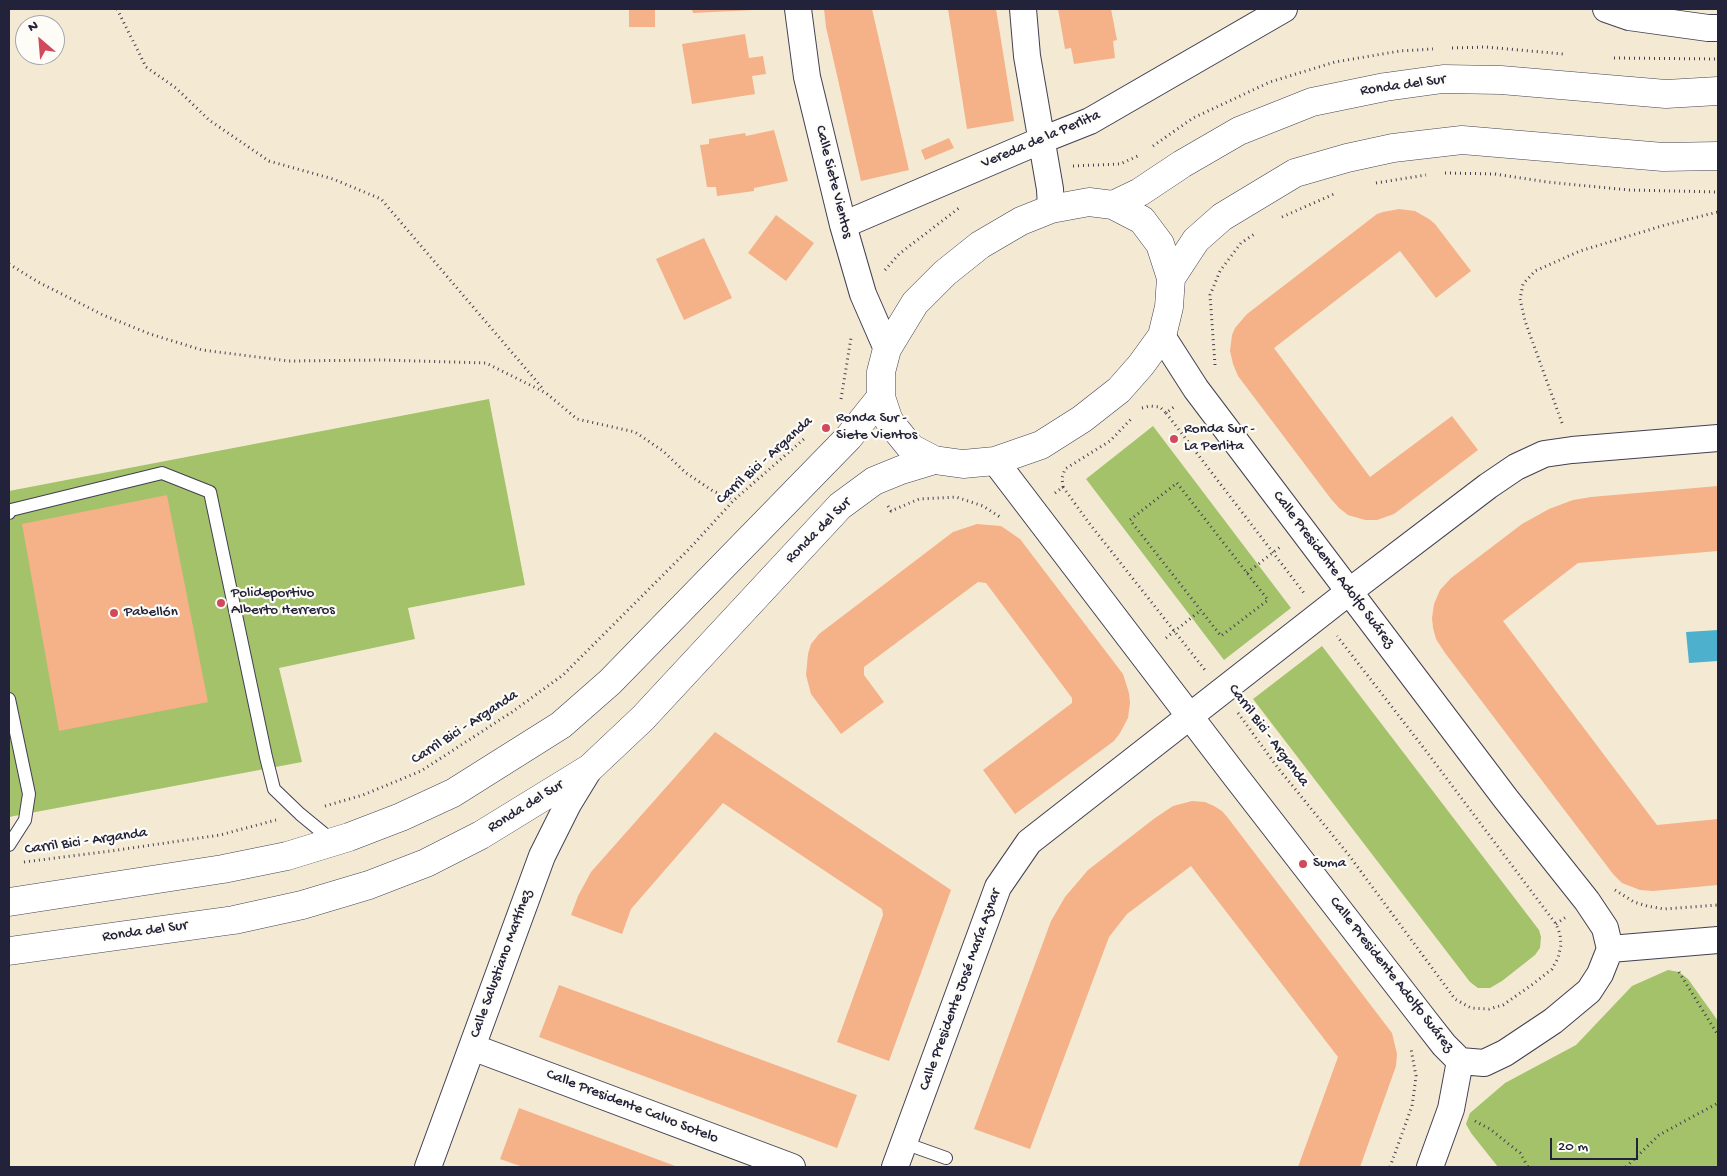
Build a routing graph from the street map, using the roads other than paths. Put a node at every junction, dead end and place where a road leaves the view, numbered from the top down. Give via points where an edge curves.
1 (798, 9) edge
2 (1023, 9) edge
3 (1284, 9) edge
4 (1606, 9) edge
5 (1718, 28) edge
6 (1718, 91) edge
7 (1042, 140) junction
8 (1718, 156) edge
9 (1113, 205) junction
10 (1051, 210) junction
11 (843, 225) junction
12 (1171, 278) junction
13 (1162, 336) junction
14 (887, 349) junction
15 (881, 397) junction
16 (1718, 438) edge
17 (934, 460) junction
18 (995, 461) junction
19 (9, 513) edge
20 (1350, 591) junction
21 (9, 699) edge
22 (1190, 716) junction
23 (590, 768) junction
24 (334, 842) junction
25 (9, 845) edge
26 (9, 902) edge
27 (1718, 940) edge
28 (1610, 950) junction
29 (9, 952) edge
30 (472, 1047) junction
31 (1460, 1061) junction
32 (900, 1155) edge
33 (946, 1158) dead end
34 (428, 1167) edge
35 (792, 1167) edge
36 (1430, 1167) edge

1 - 11 street, Calle Siete Vientos via 807,77
2 - 7 street via 1027,56
3 - 7 street, Vereda de la Perlita via 1090,121
4 - 5 street via 1629,17
6 - 9 main road, Ronda del Sur via 1666,94 1501,80 1443,79 1385,87 1312,102 1239,131
7 - 10 street
7 - 11 street, Vereda de la Perlita
8 - 12 main road, Ronda del Sur via 1663,157 1462,140 1393,148 1347,158 1295,173 1222,217 1196,240
9 - 10 main road, Ronda del Sur via 1088,202
9 - 12 main road, Ronda del Sur via 1142,220 1160,244
10 - 14 main road, Ronda del Sur via 1021,221 980,245 945,274 915,303
11 - 14 street, Calle Siete Vientos via 863,294
12 - 13 main road, Ronda del Sur
13 - 18 main road, Ronda del Sur via 1119,390 1082,419 1041,445
13 - 20 street, Calle Presidente Adolfo Suárez via 1196,389
14 - 15 main road, Ronda del Sur via 881,372
15 - 17 main road, Ronda del Sur via 889,421 911,448
15 - 24 main road via 849,437 610,682 561,725 453,792 401,817
16 - 20 street, Calle Presidente José María Aznar via 1544,454 1516,467 1488,486
17 - 18 main road, Ronda del Sur via 963,464
17 - 23 main road, Ronda del Sur via 874,481 840,506 643,718
18 - 22 street, Calle Presidente Adolfo Suárez
19 - 24 lane via 162,473 210,492 274,789
20 - 22 street, Calle Presidente José María Aznar
20 - 28 street, Calle Presidente Adolfo Suárez via 1587,901 1605,928
21 - 25 lane via 29,794 26,820
22 - 31 street, Calle Presidente Adolfo Suárez via 1426,1022
22 - 32 street, Calle Presidente José María Aznar via 1029,842 998,887
23 - 29 main road, Ronda del Sur via 481,835 426,863 369,885 302,905 234,920
23 - 30 street, Calle Salustiano Martínez via 542,856
24 - 26 main road via 224,869
27 - 28 street
28 - 31 street, Calle Presidente Adolfo Suárez via 1589,991 1554,1021 1484,1063
30 - 34 street, Calle Salustiano Martínez
30 - 35 street, Calle Presidente Calvo Sotelo
31 - 36 street via 1451,1109
32 - 33 lane

